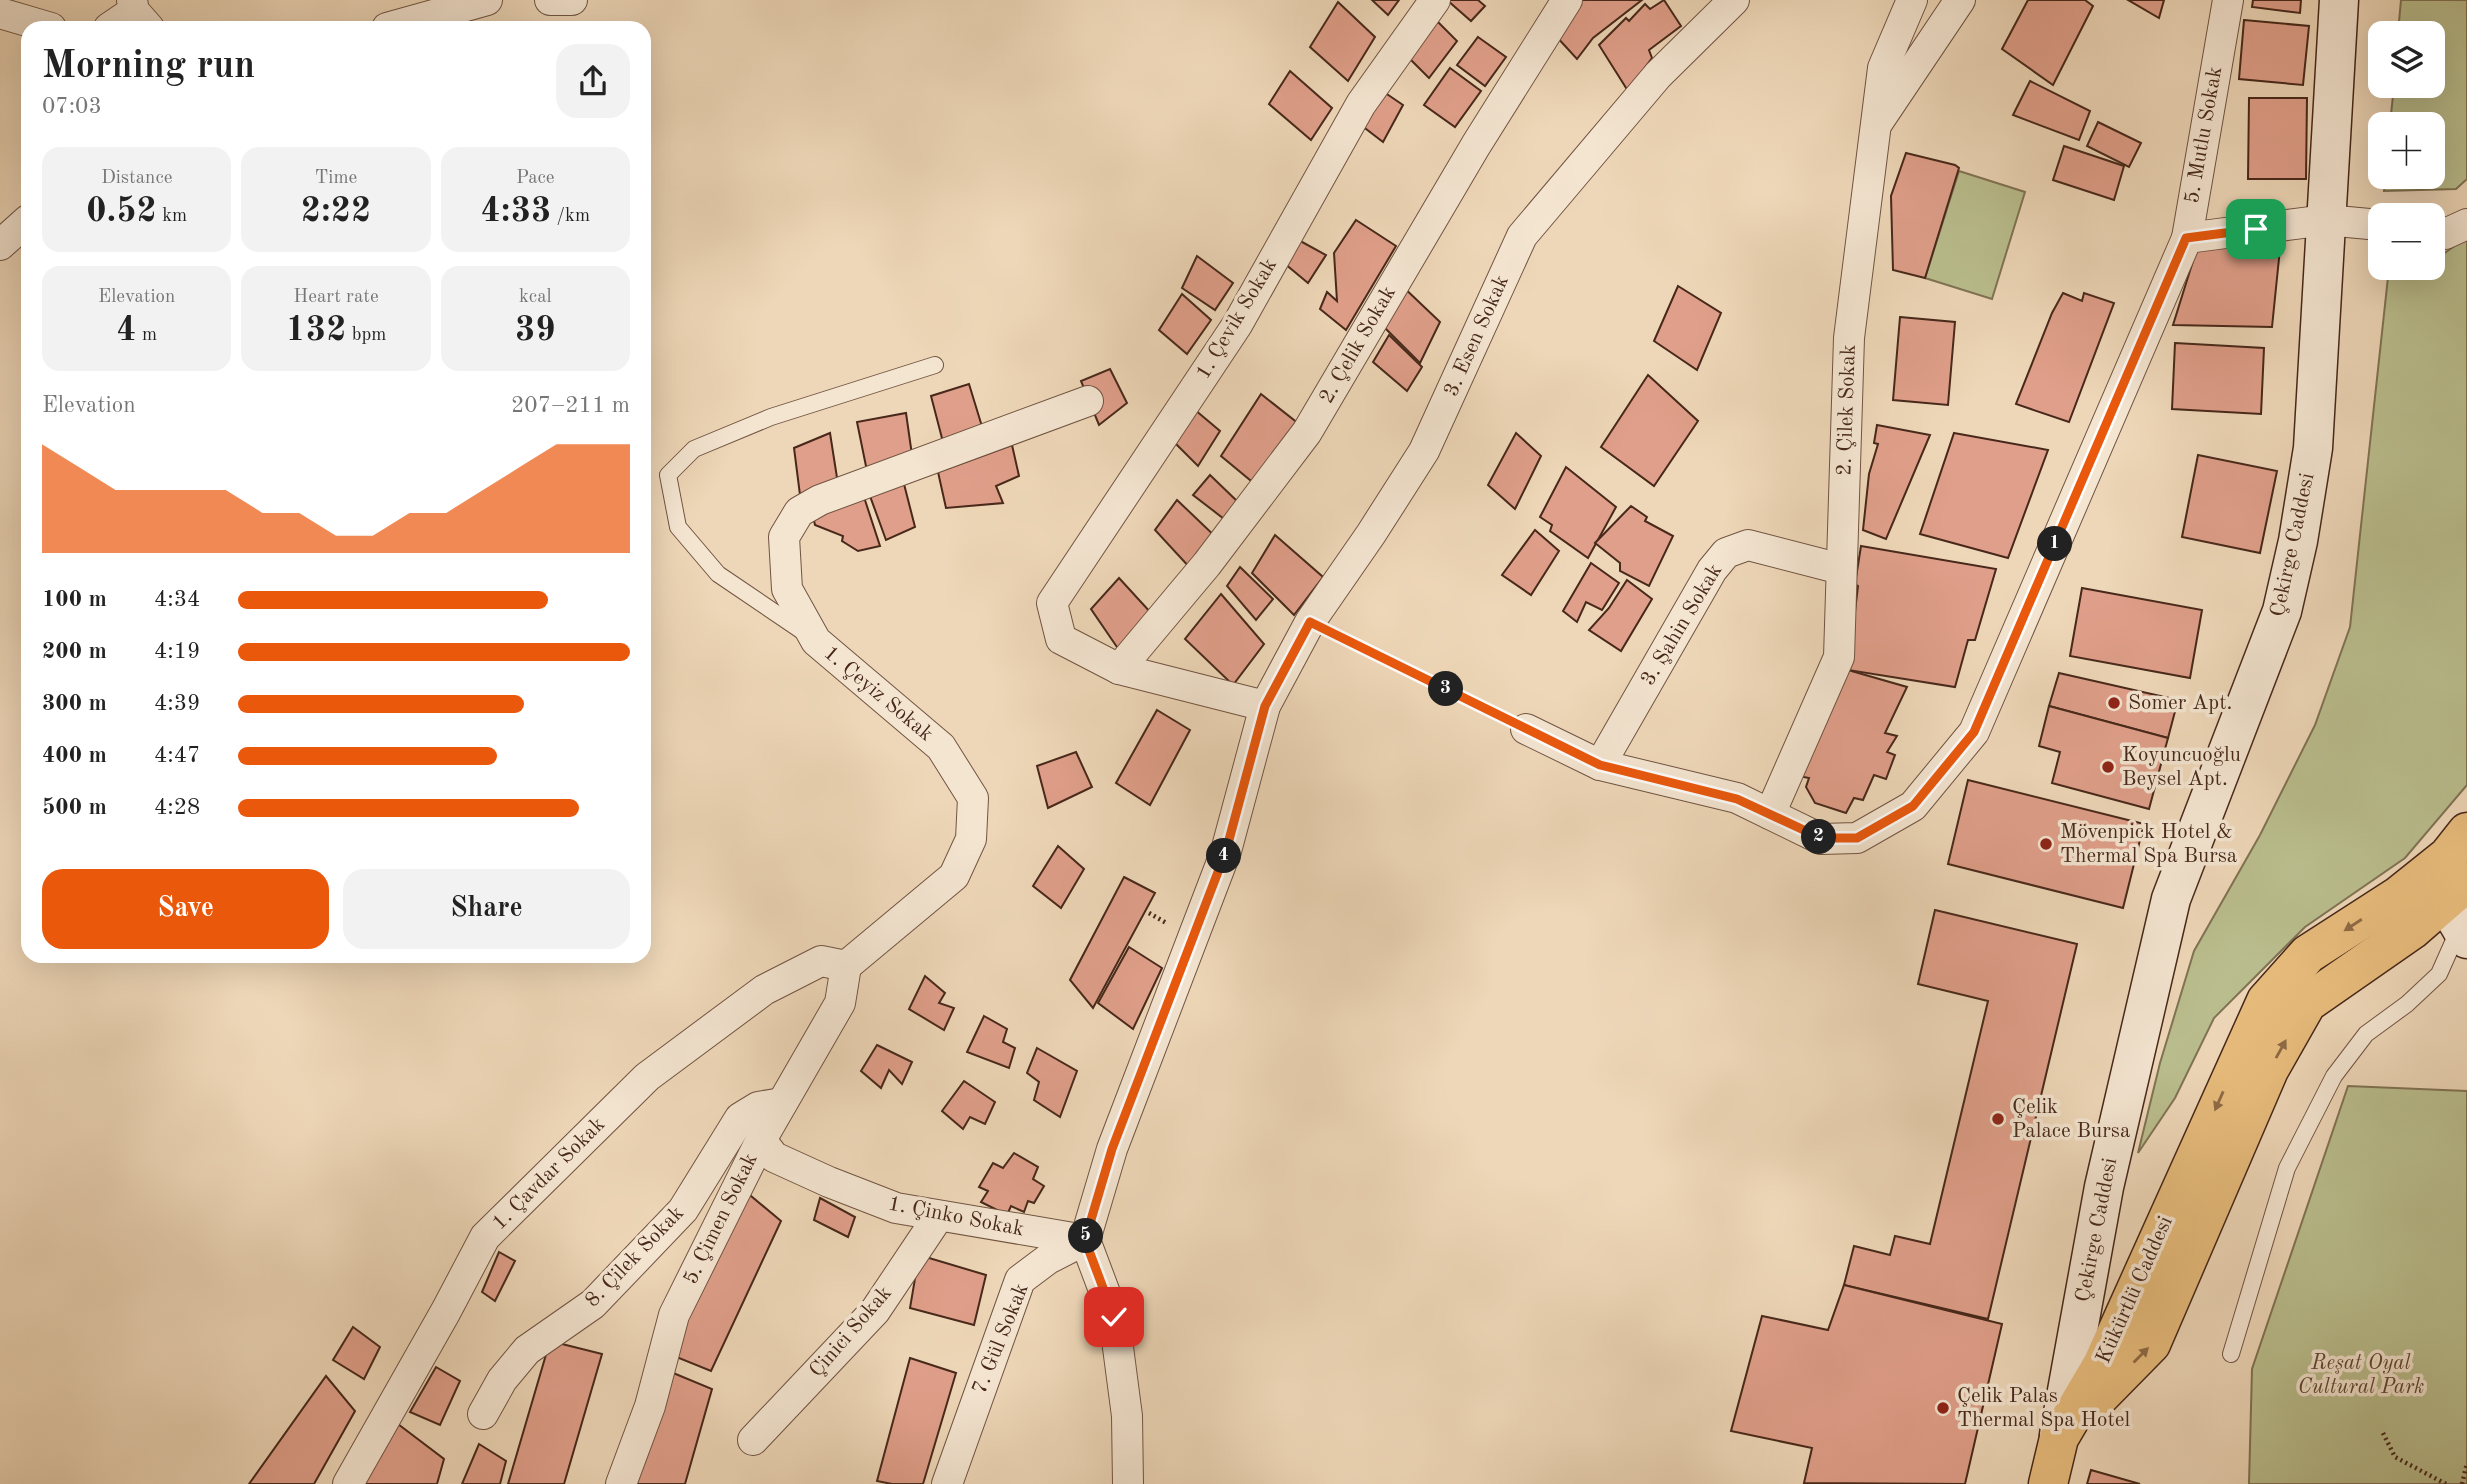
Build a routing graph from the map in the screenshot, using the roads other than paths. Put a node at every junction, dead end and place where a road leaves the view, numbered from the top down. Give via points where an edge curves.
1 (487, 0) edge
2 (550, 0) edge
3 (572, 0) edge
4 (1435, 0) edge
5 (1567, 0) edge
6 (1734, 0) edge
7 (1912, 0) edge
8 (1960, 0) edge
9 (2228, 0) edge
10 (2339, 0) edge
11 (0, 13) edge
12 (27, 21) edge
13 (412, 21) edge
14 (1874, 128) junction
15 (2355, 222) edge
16 (2467, 224) edge
17 (21, 226) edge
18 (2445, 234) edge
19 (2186, 238) junction
20 (0, 245) edge
21 (935, 365) dead end
22 (1088, 401) dead end
23 (1841, 569) junction
24 (816, 640) junction
25 (1119, 669) junction
26 (1265, 706) junction
27 (1526, 729) road end
28 (1600, 765) junction
29 (1770, 814) junction
30 (2467, 832) edge
31 (2398, 896) junction
32 (2460, 913) edge
33 (846, 966) junction
34 (782, 1103) junction
35 (761, 1140) junction
36 (938, 1217) junction
37 (1085, 1240) junction
38 (2231, 1354) dead end
39 (483, 1414) dead end
40 (2059, 1438) junction
41 (753, 1440) dead end
42 (348, 1484) edge
43 (621, 1484) edge
44 (947, 1484) edge
45 (1128, 1484) edge
46 (2048, 1484) edge
47 (2053, 1484) edge

1 - 13 street
2 - 3 street
4 - 25 street, 1. Çevik Sokak via 1361,104 1237,325 1052,603 1061,639
5 - 25 street, 2. Çelik Sokak via 1307,432 1207,564
6 - 26 street, 3. Esen Sokak via 1658,75 1522,236 1424,451 1310,622
7 - 14 street, 2. Çilek Sokak via 1882,68
8 - 14 street
9 - 19 street, 5. Mutlu Sokak
10 - 15 main road, Çekirge Caddesi
11 - 12 street
14 - 23 street, 2. Çilek Sokak via 1849,338
15 - 19 street
15 - 40 main road, Çekirge Caddesi via 2282,611 2171,899 2104,1187
16 - 18 street
17 - 20 street
19 - 29 street, 5. Mutlu Sokak via 1974,732 1913,806 1857,838 1821,838
21 - 24 lane via 771,417 706,443 668,475 678,527 718,574
22 - 24 street, 1. Çeyiz Sokak via 820,500 799,512 784,537 787,589
23 - 28 street, 3. Şahin Sokak via 1748,545 1726,552
23 - 29 street, 2. Çilek Sokak via 1839,657
24 - 33 street, 1. Çeyiz Sokak via 941,747 973,798 971,839 954,876
25 - 26 street
26 - 37 street via 1226,851 1112,1149
27 - 28 street, 5. Mutlu Sokak
28 - 29 street, 5. Mutlu Sokak via 1737,799
30 - 31 main road, Kükürtlü Caddesi via 2448,856
31 - 32 main road via 2428,895
31 -> 40 main road, Kükürtlü Caddesi via 2308,954 2266,1001 2102,1365
32 - 38 lane via 2440,974 2366,1034 2334,1076 2287,1168
40 -> 32 main road, Kükürtlü Caddesi via 2151,1344 2269,1070 2307,1003 2412,930
33 - 34 street, 5. Çimen Sokak via 841,1003
33 - 42 street, 1. Çavdar Sokak via 821,961 764,990 658,1069 485,1237
34 - 35 street, 5. Çimen Sokak
34 - 39 street, 8. Çilek Sokak via 758,1107 740,1118 683,1210 593,1304 527,1350 502,1380
35 - 36 street, 1. Çinko Sokak via 774,1157 829,1182 896,1208
35 - 43 street, 5. Çimen Sokak via 674,1315 650,1406
36 - 37 street, 1. Çinko Sokak
36 - 41 street, Çinici Sokak via 875,1311
37 - 44 street, 7. Gül Sokak via 1020,1280
37 - 45 street via 1114,1317 1127,1416
40 - 46 main road, Çekirge Caddesi
40 - 47 main road, Çekirge Caddesi

